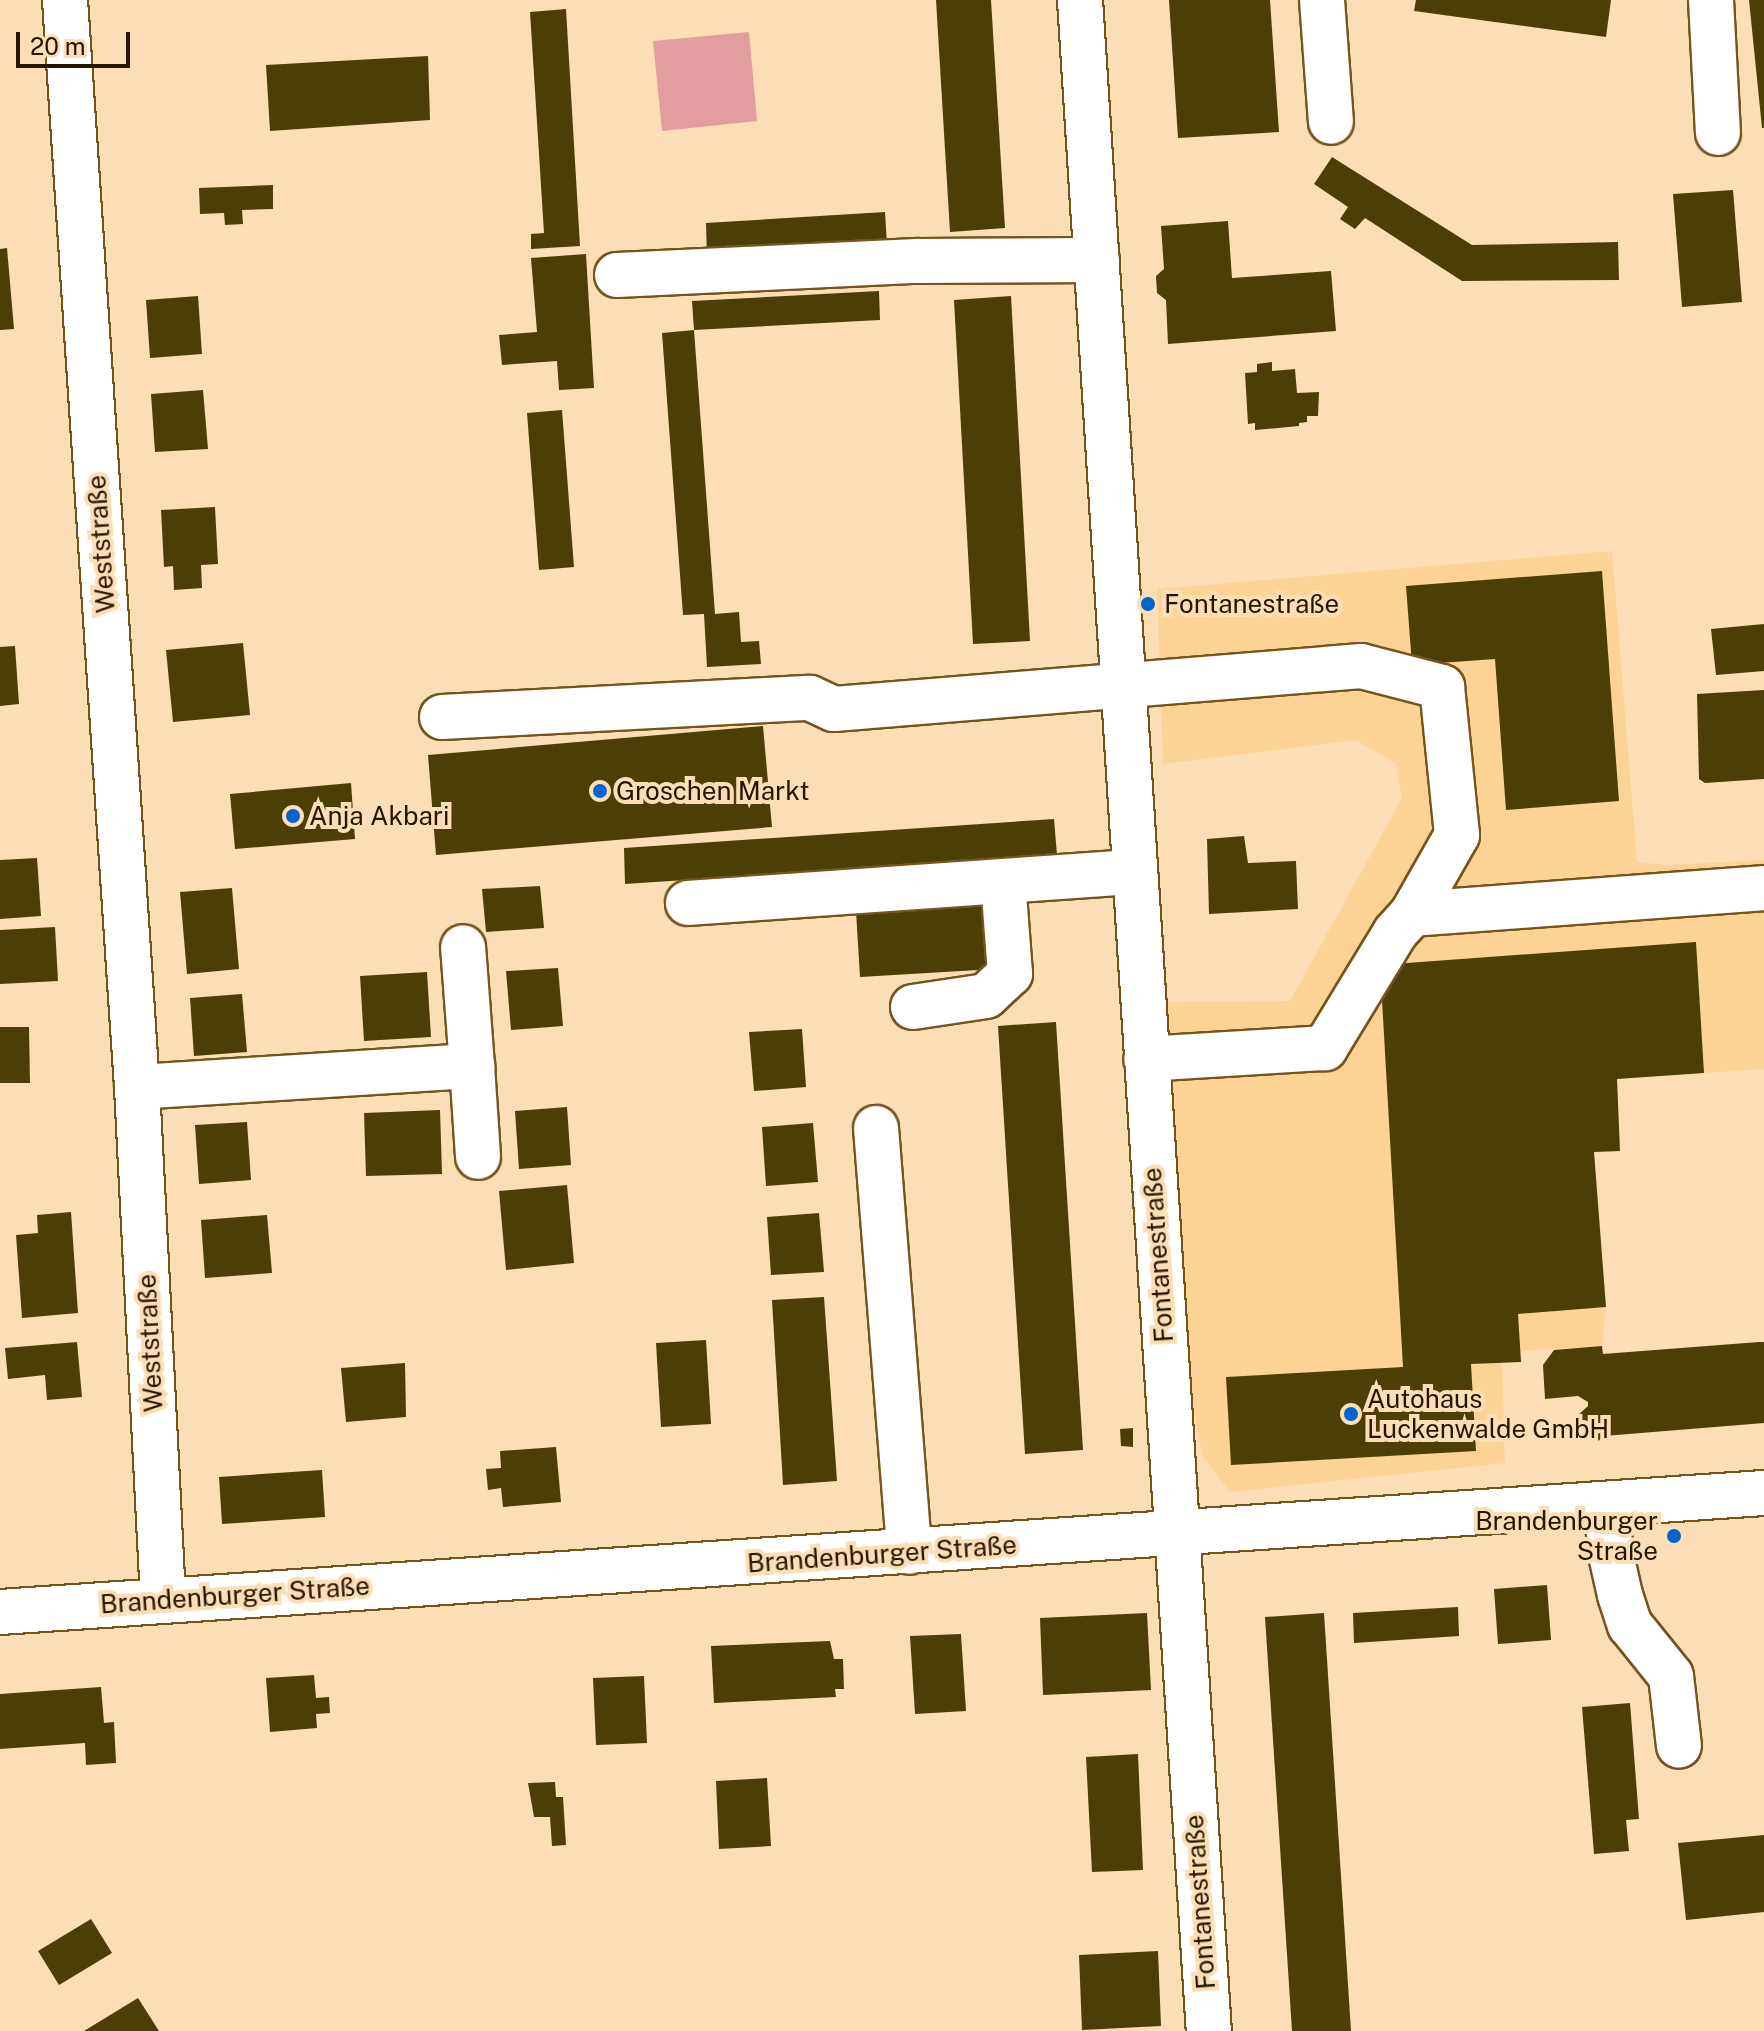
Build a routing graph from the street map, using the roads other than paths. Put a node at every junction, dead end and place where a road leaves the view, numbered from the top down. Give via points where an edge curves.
1 (65, 0) edge
2 (1080, 0) edge
3 (1322, 0) edge
4 (1711, 0) edge
5 (1331, 122) dead end
6 (1718, 133) dead end
7 (1097, 260) junction
8 (617, 275) dead end
9 (1124, 686) junction
10 (442, 717) dead end
11 (1135, 872) junction
12 (1003, 881) junction
13 (1764, 888) edge
14 (688, 903) dead end
15 (1412, 914) junction
16 (463, 947) dead end
17 (913, 1007) dead end
18 (1146, 1059) junction
19 (472, 1066) junction
20 (137, 1087) junction
21 (876, 1128) dead end
22 (478, 1157) dead end
23 (1764, 1493) edge
24 (1606, 1504) junction
25 (1176, 1534) junction
26 (909, 1552) junction
27 (163, 1599) junction
28 (0, 1612) edge
29 (1679, 1746) dead end
30 (1209, 2031) edge

1 - 20 street, Weststraße
2 - 7 street, Fontanestraße
3 - 5 street
4 - 6 street
7 - 8 street via 917,261
7 - 9 street, Fontanestraße
9 - 10 street via 834,709 810,698
9 - 11 street, Fontanestraße
9 - 15 street via 1361,666 1442,687 1457,835
11 - 12 street
11 - 18 street, Fontanestraße
12 - 14 street
12 - 17 street via 1010,974 986,996
13 - 15 street
15 - 18 street via 1325,1048
16 - 19 street
18 - 25 street, Fontanestraße
19 - 20 street
19 - 22 street
20 - 27 street, Weststraße
21 - 26 street
23 - 24 street, Brandenburger Straße
24 - 25 street, Brandenburger Straße
24 - 29 street via 1620,1595 1630,1625 1671,1676
25 - 26 street, Brandenburger Straße
25 - 30 street, Fontanestraße
26 - 27 street, Brandenburger Straße
27 - 28 street, Brandenburger Straße

